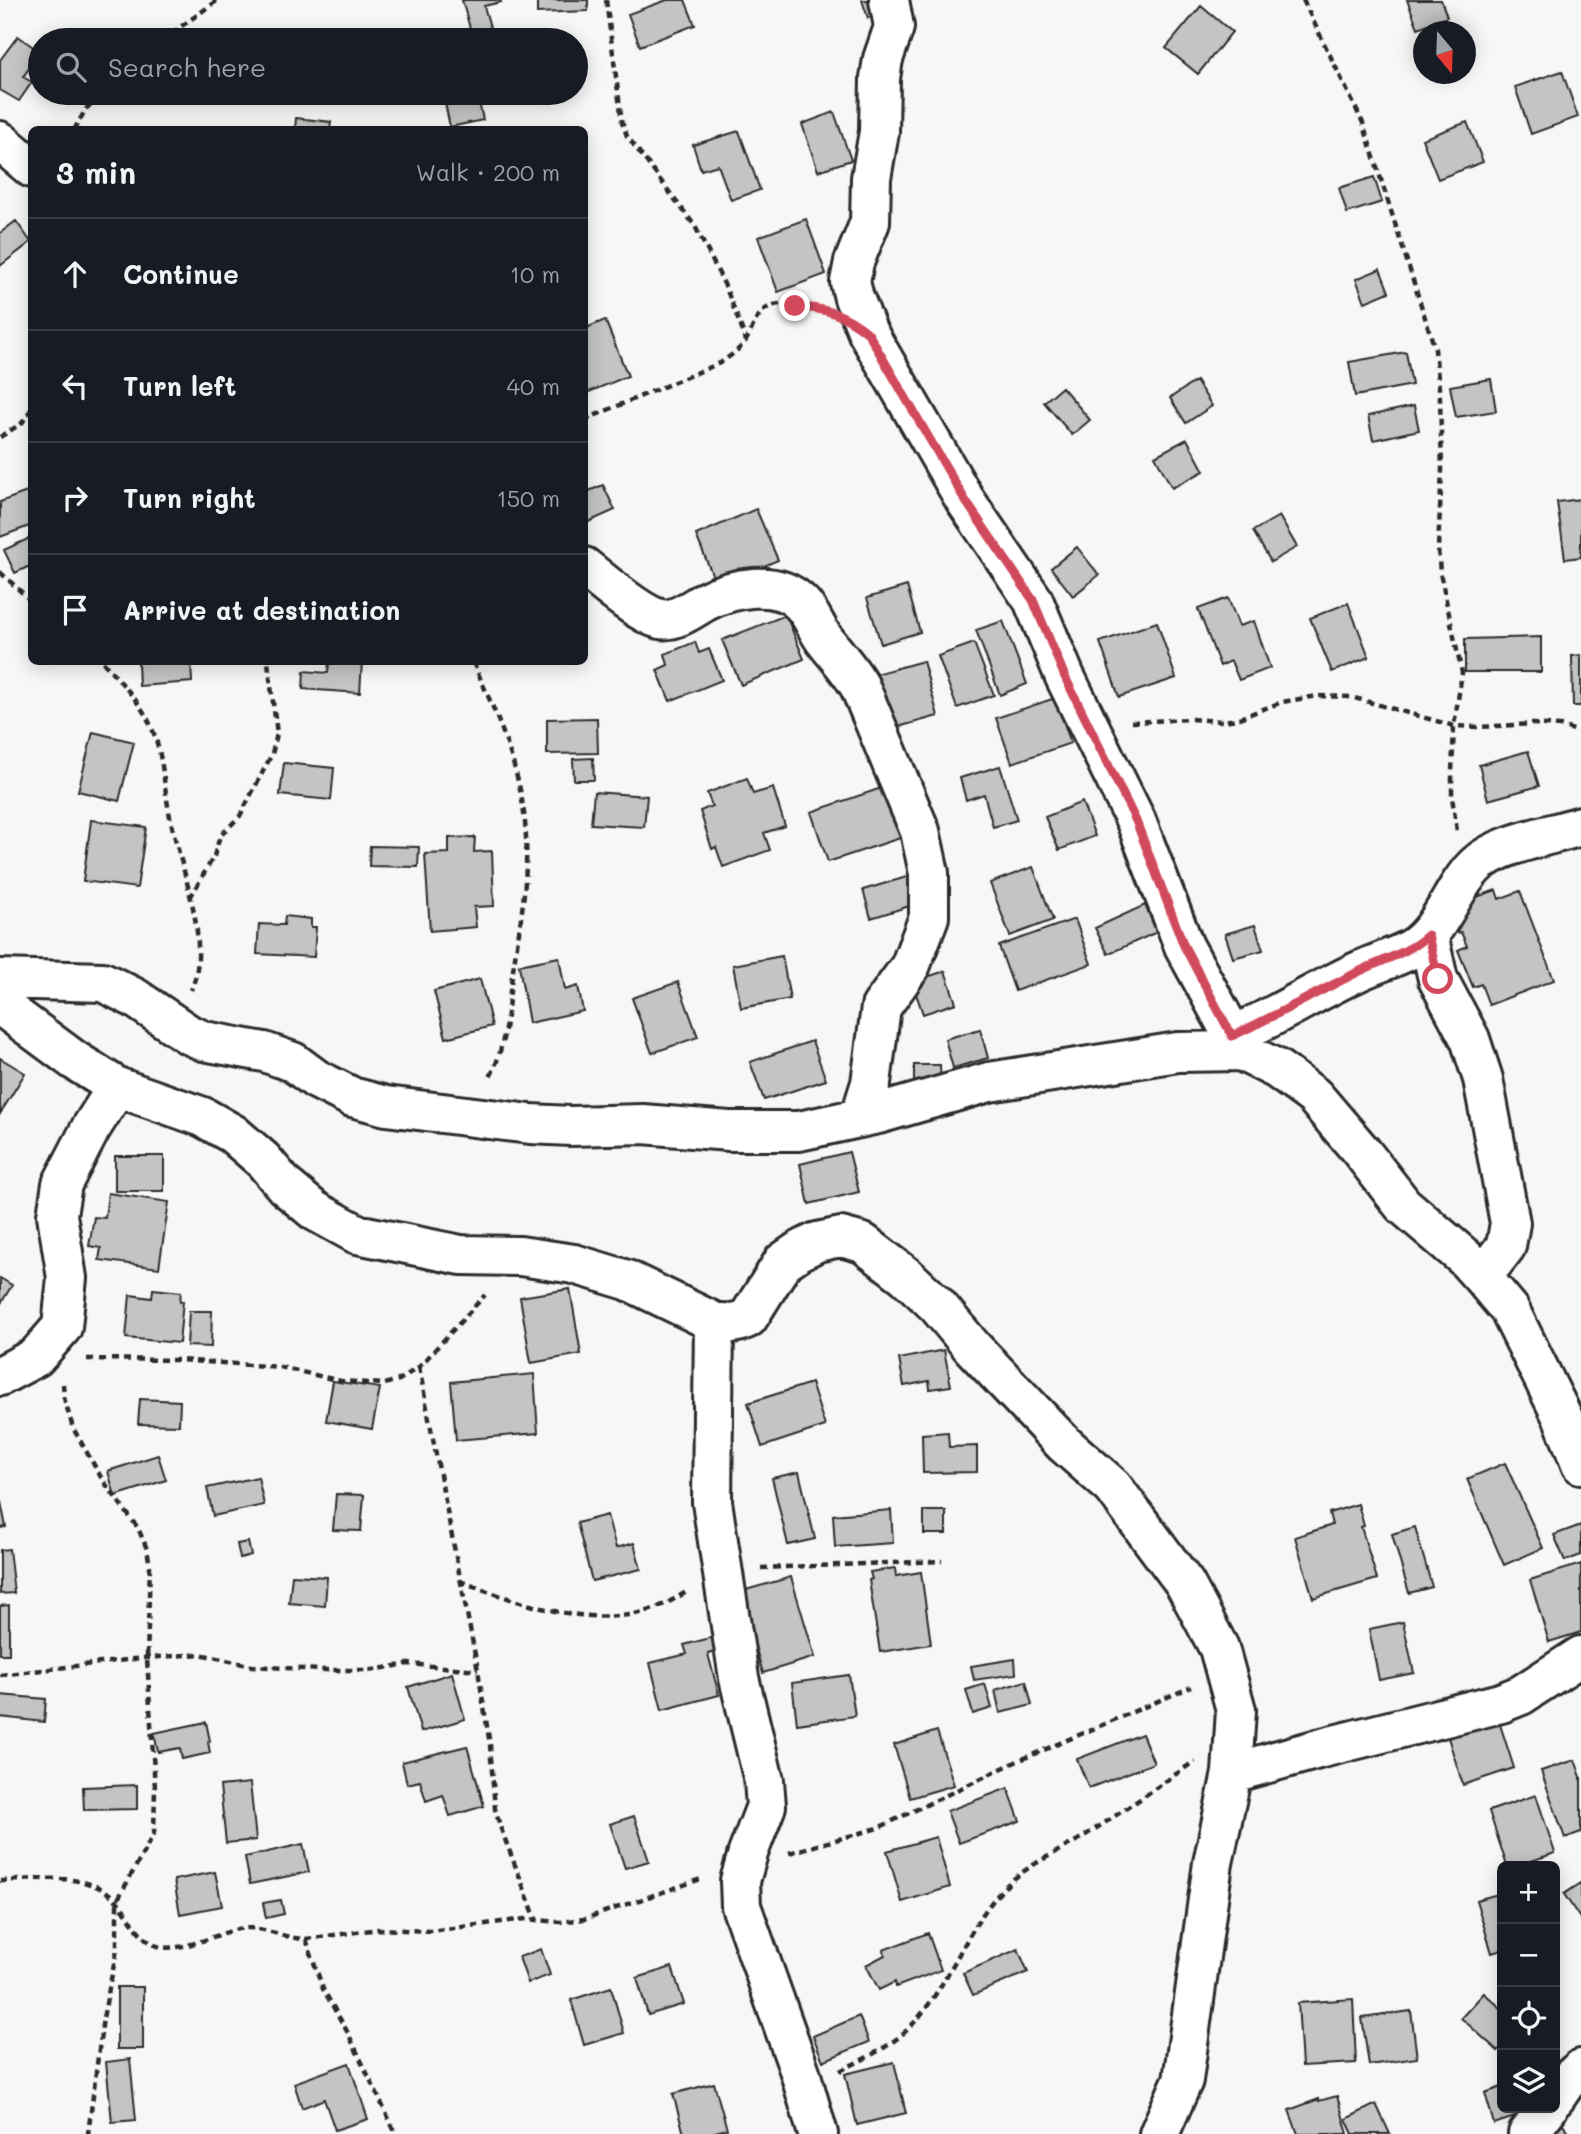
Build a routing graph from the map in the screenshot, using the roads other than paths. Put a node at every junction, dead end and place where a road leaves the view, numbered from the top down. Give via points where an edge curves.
1 (889, 0) edge
2 (0, 141) edge
3 (28, 165) edge
4 (588, 570) edge
5 (1581, 826) edge
6 (1428, 935) junction
7 (0, 979) edge
8 (0, 1005) edge
9 (1237, 1044) junction
10 (117, 1087) junction
11 (860, 1118) junction
12 (1482, 1278) junction
13 (714, 1322) junction
14 (0, 1376) edge
15 (1572, 1414) edge
16 (1581, 1464) edge
17 (1581, 1656) edge
18 (1232, 1773) junction
19 (1581, 2069) edge
20 (1560, 2091) edge
21 (1544, 2113) edge
22 (818, 2134) edge
23 (1158, 2134) edge
24 (1528, 2134) edge

1 - 9 street via 894,27 880,78 870,222 850,282 868,333 965,500 1033,600 1065,677 1136,821 1184,946
2 - 3 street
4 - 11 street via 644,612 667,620 727,591 759,588 786,592 800,602 860,687 920,831 929,873 929,917 910,967 881,1007 871,1083
5 - 6 street via 1487,856 1464,880
6 - 9 street via 1411,949 1273,1017
6 - 12 street via 1438,979 1470,1039 1483,1079 1510,1223 1506,1246
7 - 11 street via 103,982 204,1041 293,1062 352,1097 386,1106 530,1124 643,1124 729,1131 799,1131
8 - 10 street
9 - 11 street via 989,1082
9 - 12 street via 1314,1096 1403,1205
10 - 13 street via 203,1117 233,1133 315,1211 357,1234 461,1255 520,1256 574,1264 627,1280
10 - 14 street via 62,1184 57,1215 67,1278 62,1345
12 - 15 street via 1509,1310
13 - 18 street via 739,1323 748,1318 783,1262 817,1242 841,1237 863,1243 906,1276 1064,1444 1113,1488 1185,1584 1219,1648 1236,1710
13 - 22 street via 712,1502 739,1678 766,1806 740,1881 741,1906
15 - 16 street
17 - 18 street via 1501,1703
18 - 23 street via 1213,1863 1183,2080
19 - 20 street
21 - 24 street

